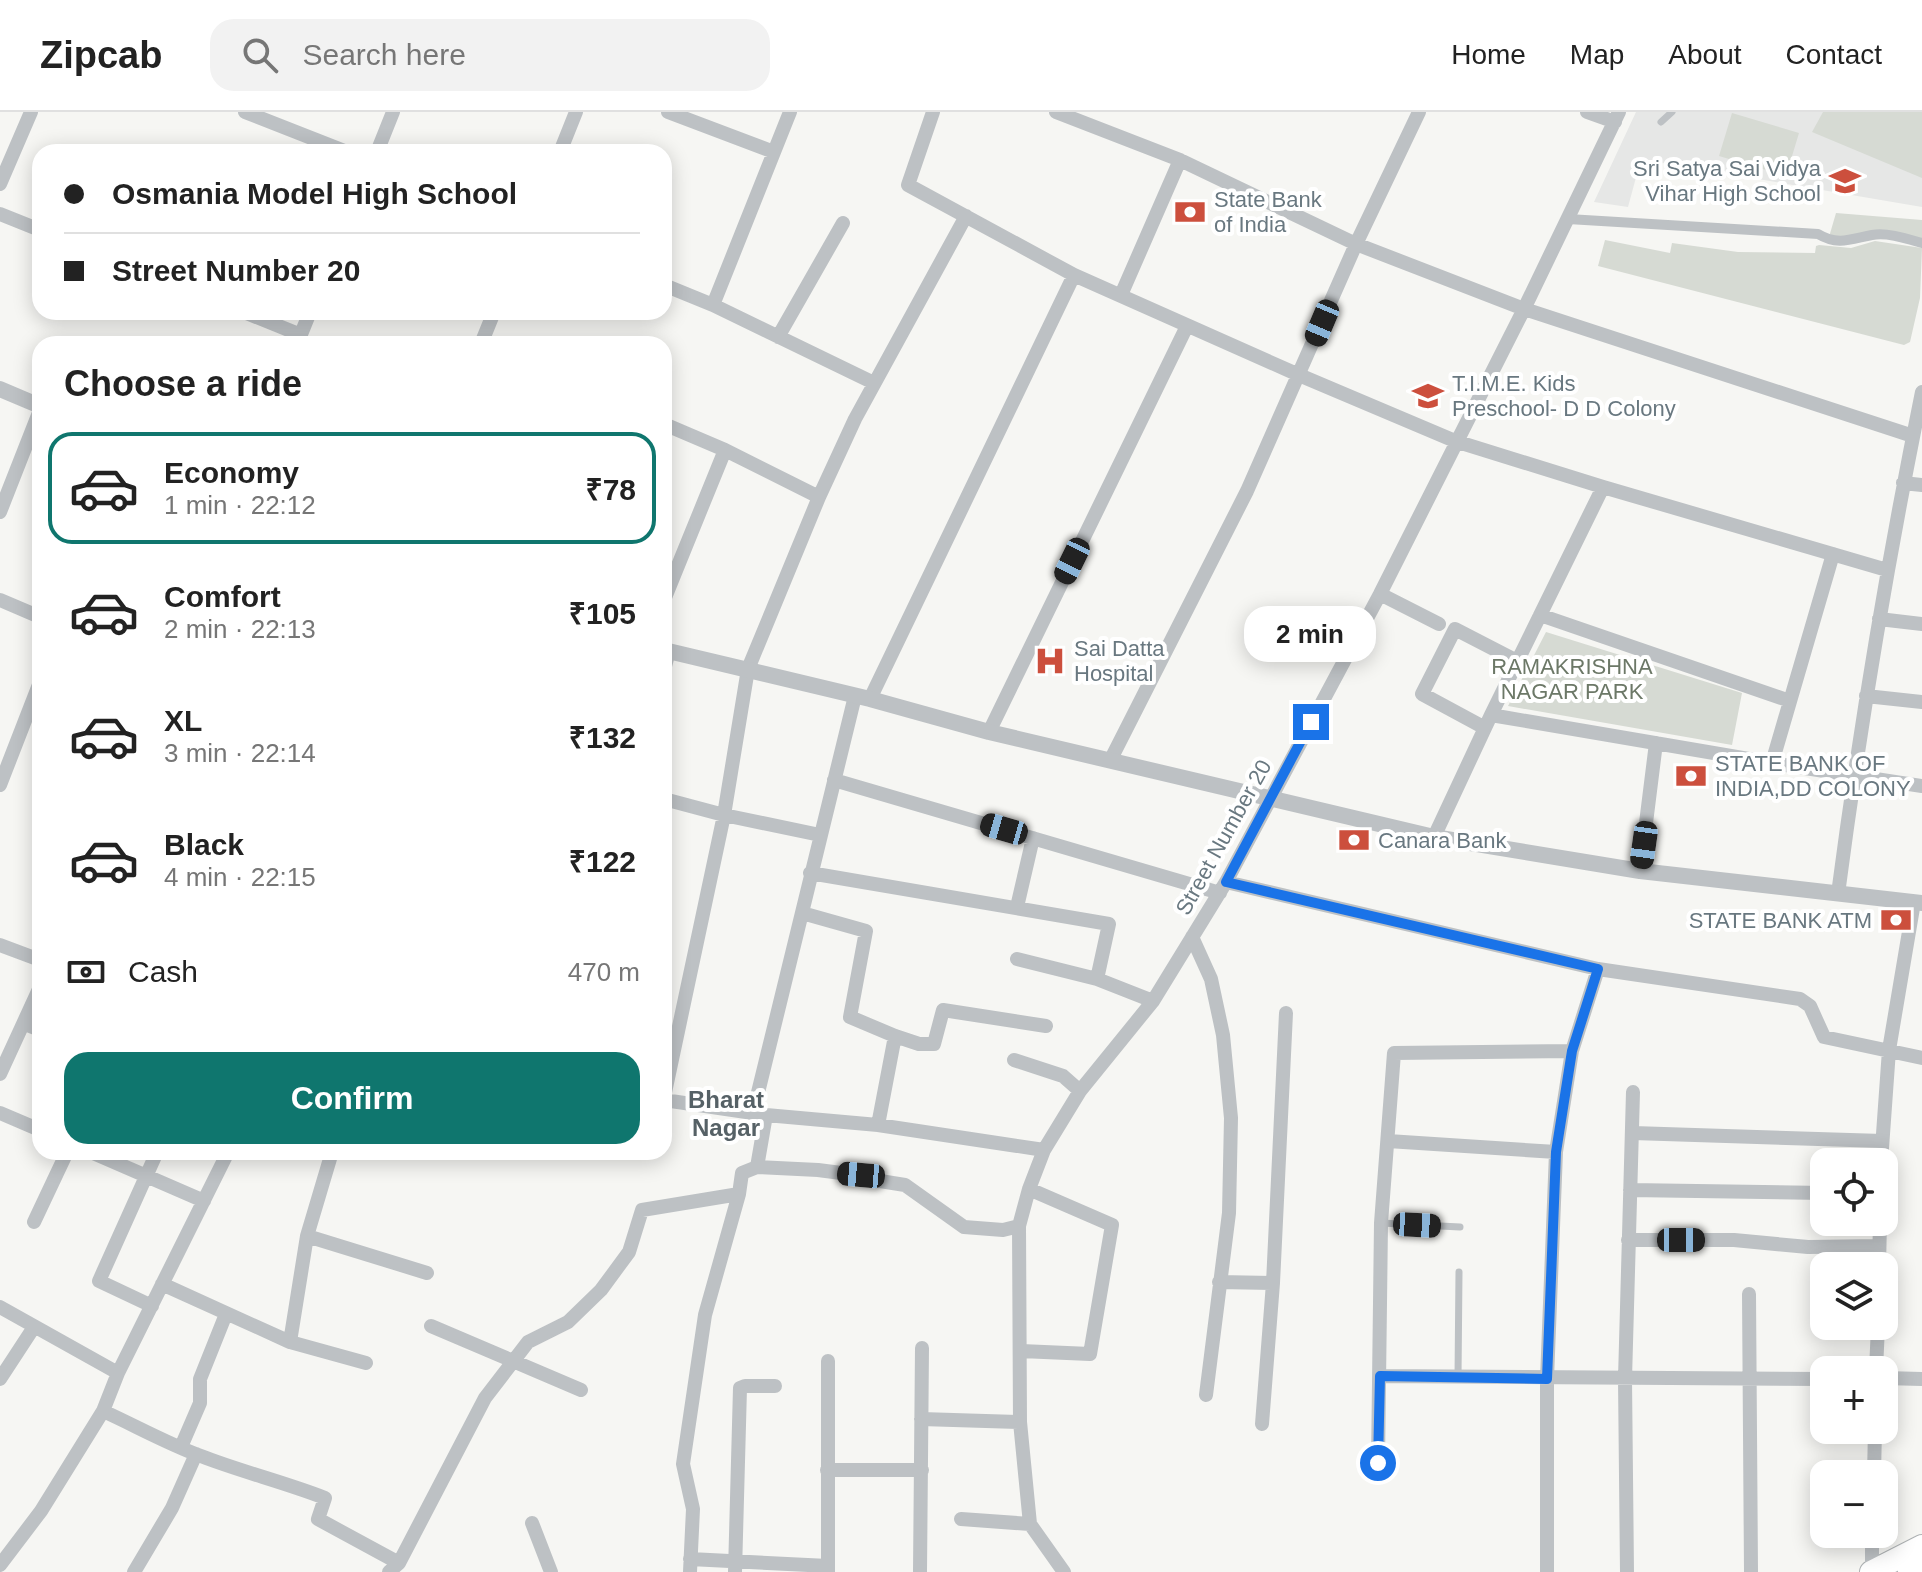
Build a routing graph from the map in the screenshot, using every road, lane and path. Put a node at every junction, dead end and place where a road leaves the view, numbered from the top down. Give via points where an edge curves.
1 (31, 112) edge
2 (245, 112) edge
3 (393, 112) edge
4 (576, 112) edge
5 (668, 112) edge
6 (790, 112) edge
7 (933, 112) edge
8 (1056, 112) edge
9 (1419, 112) edge
10 (1587, 112) edge
11 (1672, 112) edge
12 (265, 116) edge
13 (1617, 117) edge
14 (1661, 122) dead end
15 (329, 144) edge
16 (380, 144) edge
17 (563, 144) edge
18 (774, 152) junction
19 (5, 160) edge
20 (1180, 160) junction
21 (0, 184) edge
22 (0, 214) edge
23 (966, 216) junction
24 (1568, 219) junction
25 (843, 223) dead end
26 (32, 227) edge
27 (1922, 243) edge
28 (1356, 244) junction
29 (1074, 275) junction
30 (672, 288) edge
31 (1121, 295) junction
32 (713, 305) junction
33 (1524, 309) junction
34 (260, 320) edge
35 (1187, 326) junction
36 (293, 336) edge
37 (778, 337) junction
38 (1299, 375) junction
39 (874, 383) junction
40 (0, 389) edge
41 (1922, 392) edge
42 (32, 404) edge
43 (672, 427) edge
44 (32, 429) edge
45 (1913, 436) junction
46 (1455, 441) junction
47 (725, 450) junction
48 (1903, 483) junction
49 (1922, 485) edge
50 (1603, 487) junction
51 (819, 497) junction
52 (0, 512) edge
53 (1833, 554) junction
54 (1887, 570) junction
55 (672, 580) edge
56 (1380, 594) junction
57 (0, 600) edge
58 (32, 614) edge
59 (1540, 615) junction
60 (1879, 619) junction
61 (1439, 624) dead end
62 (1922, 624) edge
63 (672, 652) edge
64 (1517, 661) junction
65 (748, 669) junction
66 (1866, 696) junction
67 (862, 697) junction
68 (32, 700) edge
69 (1790, 701) junction
70 (1922, 702) edge
71 (1488, 721) junction
72 (989, 732) junction
73 (1656, 743) junction
74 (4, 761) edge
75 (1110, 761) junction
76 (1772, 763) junction
77 (1854, 777) junction
78 (834, 780) junction
79 (0, 785) edge
80 (1922, 786) edge
81 (1269, 799) junction
82 (672, 801) edge
83 (724, 815) junction
84 (820, 835) junction
85 (1434, 837) junction
86 (1033, 838) junction
87 (1640, 871) junction
88 (810, 873) junction
89 (1223, 888) junction
90 (1838, 894) junction
91 (1918, 902) edge
92 (1017, 907) junction
93 (802, 913) junction
94 (1192, 937) junction
95 (0, 945) edge
96 (32, 957) edge
97 (1017, 959) dead end
98 (1598, 969) junction
99 (1097, 979) junction
100 (1153, 1001) junction
101 (32, 1007) edge
102 (1286, 1013) dead end
103 (25, 1024) junction
104 (1046, 1026) dead end
105 (32, 1027) edge
106 (895, 1036) junction
107 (1889, 1050) junction
108 (1572, 1051) junction
109 (1922, 1058) edge
110 (672, 1060) edge
111 (1014, 1060) dead end
112 (0, 1074) edge
113 (1080, 1091) junction
114 (1633, 1092) dead end
115 (672, 1099) edge
116 (0, 1113) edge
117 (759, 1114) junction
118 (878, 1125) junction
119 (32, 1127) edge
120 (1633, 1133) junction
121 (1388, 1141) junction
122 (1882, 1141) junction
123 (1882, 1148) edge
124 (1044, 1150) junction
125 (1556, 1152) junction
126 (63, 1160) edge
127 (110, 1160) edge
128 (153, 1160) edge
129 (224, 1160) edge
130 (330, 1160) edge
131 (757, 1167) junction
132 (146, 1175) junction
133 (1029, 1189) junction
134 (1630, 1190) junction
135 (1810, 1193) edge
136 (739, 1194) junction
137 (204, 1201) junction
138 (34, 1222) dead end
139 (1381, 1223) junction
140 (1019, 1226) junction
141 (1460, 1227) dead end
142 (307, 1236) junction
143 (1879, 1236) edge
144 (1628, 1240) junction
145 (1879, 1246) junction
146 (1879, 1252) edge
147 (1459, 1272) dead end
148 (427, 1273) dead end
149 (1219, 1282) junction
150 (1273, 1283) junction
151 (162, 1284) junction
152 (1749, 1294) dead end
153 (152, 1306) junction
154 (0, 1307) edge
155 (226, 1314) junction
156 (431, 1326) dead end
157 (34, 1327) junction
158 (290, 1342) junction
159 (922, 1348) dead end
160 (1021, 1351) junction
161 (828, 1361) dead end
162 (512, 1362) junction
163 (366, 1363) dead end
164 (118, 1373) junction
165 (1380, 1376) junction
166 (1458, 1377) junction
167 (1898, 1378) edge
168 (0, 1379) edge
169 (1547, 1379) junction
170 (1625, 1379) junction
171 (1810, 1379) edge
172 (1922, 1379) edge
173 (1751, 1380) junction
174 (775, 1386) dead end
175 (581, 1390) dead end
176 (1206, 1395) dead end
177 (103, 1411) junction
178 (921, 1419) junction
179 (1020, 1422) junction
180 (1262, 1424) dead end
181 (181, 1447) junction
182 (196, 1454) junction
183 (1378, 1463) dead end
184 (827, 1470) junction
185 (922, 1470) junction
186 (961, 1519) dead end
187 (532, 1523) dead end
188 (1030, 1524) junction
189 (1922, 1546) edge
190 (1872, 1548) edge
191 (1052, 1554) junction
192 (0, 1565) edge
193 (690, 1565) edge
194 (1922, 1566) edge
195 (735, 1567) edge
196 (394, 1568) edge
197 (828, 1569) edge
198 (134, 1572) edge
199 (551, 1572) edge
200 (920, 1572) edge
201 (1048, 1572) edge
202 (1064, 1572) edge
203 (1547, 1572) edge
204 (1627, 1572) edge
205 (1751, 1572) edge
206 (1871, 1572) edge
207 (1909, 1572) edge

1 - 19 street
2 - 12 street
3 - 16 street
4 - 17 street
5 - 18 street
6 - 18 street
7 - 23 street via 908,185
8 - 20 street
9 - 28 street
10 - 13 street
11 - 14 lane
12 - 15 street
13 - 24 street, Street Number 20
18 - 32 street
19 - 21 street
20 - 28 street
20 - 31 street
22 - 26 street
23 - 29 street
23 - 39 street
24 - 27 street via 1818,234 1827,240 1855,241 1874,234
24 - 33 street, Street Number 20
25 - 37 street
28 - 33 street
28 - 38 street
29 - 31 street
29 - 67 street
30 - 32 street
31 - 35 street
32 - 37 street
33 - 45 street
33 - 46 street, Street Number 20
34 - 36 street
35 - 38 street
35 - 72 street
37 - 39 street
38 - 46 street
38 - 75 street via 1247,491
39 - 51 street
40 - 42 street
41 - 45 street
43 - 47 street
44 - 52 street
45 - 48 street
46 - 50 street
46 - 56 street, Street Number 20
47 - 51 street
47 - 55 street
48 - 49 street
48 - 54 street
50 - 53 street
50 - 59 street
51 - 65 street
53 - 54 street
53 - 69 street
54 - 60 street
56 - 61 street
56 - 81 street, Street Number 20
57 - 58 street
59 - 64 street
59 - 69 street
60 - 62 street
60 - 66 street
63 - 65 street
64 - 71 street
64 - 71 street via 1455,629 1422,694
65 - 67 street
65 - 83 street
66 - 70 street
66 - 77 street
67 - 72 street
67 - 78 street
68 - 74 street
69 - 76 street
71 - 73 street
71 - 85 street
72 - 75 street
73 - 76 street
73 - 87 street
74 - 79 street
75 - 81 street
76 - 77 street
77 - 80 street
77 - 90 street
78 - 84 street
78 - 86 street
81 - 85 street
81 - 89 street, Street Number 20
82 - 83 street
83 - 84 street
83 - 110 street
84 - 88 street
85 - 87 street
86 - 89 street
86 - 92 street
87 - 90 street
88 - 92 street
88 - 93 street
89 - 94 street, Street Number 20
89 - 98 street
90 - 91 street
91 - 107 street
92 - 99 street via 1109,924
93 - 106 street via 866,931 850,1017
93 - 117 street
94 - 100 street, Street Number 20
94 - 149 street via 1211,979 1231,1118 1229,1213
95 - 96 street
97 - 99 street
98 - 107 street via 1800,999 1810,1006 1824,1037
98 - 108 street
99 - 100 street
100 - 113 street, Street Number 20
101 - 103 street
102 - 150 street
103 - 105 street
103 - 112 street
104 - 106 street via 943,1010 934,1044
106 - 118 street
107 - 109 street
107 - 122 street
108 - 121 street via 1394,1053
108 - 125 street
111 - 113 street via 1063,1076
113 - 124 street, Street Number 20
114 - 120 street
115 - 117 street
116 - 119 street
117 - 118 street
117 - 131 street
118 - 124 street
120 - 122 street
120 - 134 street
121 - 125 street
121 - 139 street
122 - 123 street
124 - 133 street, Street Number 20
125 - 169 street
126 - 138 street
127 - 132 street
128 - 132 street
129 - 137 street
130 - 142 street
131 - 136 street via 742,1173
131 - 140 street via 872,1177 905,1185 964,1227
132 - 137 street
132 - 153 street via 99,1281
133 - 140 street, Street Number 20
133 - 160 street via 1112,1225 1090,1354
134 - 135 street
134 - 144 street
136 - 162 street via 642,1210 629,1252 601,1290 568,1322 528,1342
136 - 193 street via 705,1315 683,1464 693,1509
137 - 151 street
139 - 141 lane
139 - 165 street
140 - 160 street, Street Number 20
142 - 148 street
142 - 158 street
143 - 145 street
144 - 145 street
144 - 170 street
145 - 146 street
147 - 166 lane
149 - 150 street
149 - 176 street
150 - 180 street
151 - 153 street
151 - 155 street
152 - 173 street
153 - 164 street
154 - 157 street
155 - 158 street
155 - 181 street
156 - 162 street
157 - 164 street
157 - 168 street
158 - 163 street
159 - 178 street
160 - 179 street, Street Number 20
161 - 184 street
162 - 175 street
162 - 196 street via 485,1398
164 - 177 street
165 - 166 street
165 - 183 street
166 - 169 street
167 - 172 street
169 - 170 street
169 - 203 street
170 - 173 street
170 - 204 street
171 - 173 street
173 - 205 street
174 - 195 street via 740,1388
177 - 181 street
177 - 192 street via 41,1511
178 - 179 street
178 - 185 street
179 - 188 street, Street Number 20
181 - 182 street
182 - 196 street via 325,1498 318,1519
182 - 198 street
184 - 185 street
184 - 197 street
185 - 200 street
186 - 188 street
187 - 199 street
188 - 191 street
189 - 206 highway
190 - 206 street
191 - 201 street
191 - 202 street
193 - 195 street
194 - 207 highway
195 - 197 street

